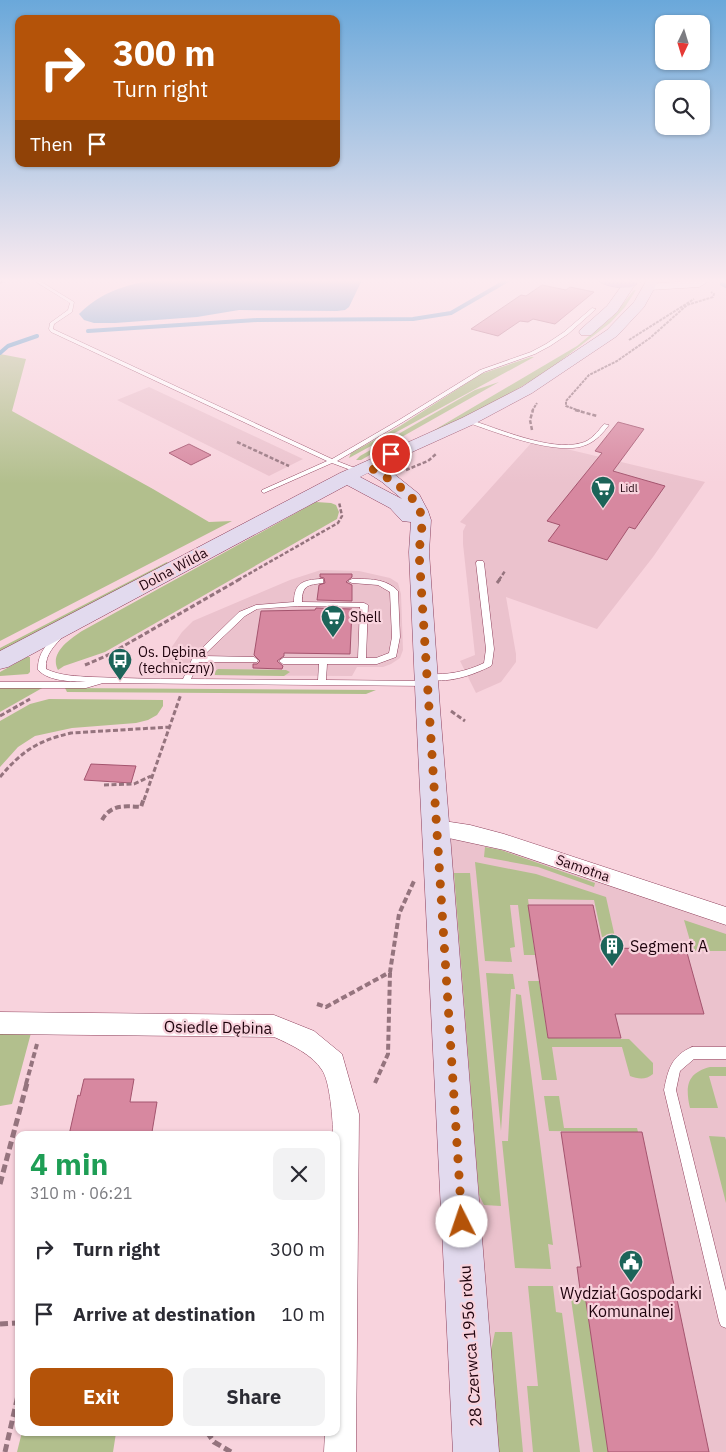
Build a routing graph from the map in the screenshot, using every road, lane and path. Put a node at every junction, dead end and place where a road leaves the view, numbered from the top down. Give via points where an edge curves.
1 (87, 348) edge
2 (543, 348) edge
3 (564, 348) edge
4 (591, 348) edge
5 (635, 348) edge
6 (532, 368) dead end
7 (492, 391) dead end
8 (538, 402) dead end
9 (468, 421) junction
10 (606, 425) joint
11 (237, 442) dead end
12 (538, 442) junction
13 (396, 452) junction
14 (332, 461) junction
15 (358, 471) junction
16 (303, 474) junction
17 (370, 489) junction
18 (264, 491) dead end
19 (419, 552) junction
20 (480, 563) dead end
21 (320, 581) dead end
22 (352, 581) dead end
23 (298, 604) junction
24 (79, 618) junction
25 (196, 659) junction
26 (254, 660) dead end
27 (323, 660) junction
28 (362, 660) junction
29 (0, 661) edge
30 (283, 661) dead end
31 (83, 665) dead end
32 (107, 681) junction
33 (427, 681) junction
34 (186, 682) junction
35 (322, 683) junction
36 (0, 685) edge
37 (33, 697) dead end
38 (450, 709) dead end
39 (0, 716) edge
40 (465, 721) dead end
41 (170, 727) junction
42 (153, 775) junction
43 (0, 776) edge
44 (104, 785) dead end
45 (102, 820) dead end
46 (437, 828) junction
47 (418, 873) dead end
48 (726, 916) edge
49 (390, 972) junction
50 (317, 1004) dead end
51 (0, 1023) edge
52 (43, 1024) junction
53 (726, 1053) edge
54 (375, 1083) dead end
55 (0, 1184) edge
56 (726, 1321) edge
57 (15, 1323) edge
58 (0, 1324) edge
59 (15, 1408) edge
60 (210, 1436) edge
61 (5, 1452) edge
62 (231, 1452) edge
63 (340, 1452) edge
64 (476, 1452) edge

1 - 14 lane
2 - 14 lane via 482,371
3 - 6 main road
4 - 9 main road via 527,390
5 - 10 path via 589,375 566,401 566,406 571,409 597,416
7 - 13 main road
8 - 12 path via 531,412 530,424
9 - 12 lane
9 - 13 main road
10 - 12 lane via 594,439 581,445
11 - 16 path
13 - 15 main road
14 - 15 lane
14 - 16 lane
15 - 17 main road, 28 Czerwca 1956 roku
15 - 19 main road, 28 Czerwca 1956 roku via 388,478 414,501 422,520
15 - 24 main road, Dolna Wilda
16 - 18 lane
17 - 19 main road, 28 Czerwca 1956 roku via 405,512 413,526
17 - 31 path via 338,501 341,519 327,530 108,655
19 - 33 main road, 28 Czerwca 1956 roku
20 - 33 lane via 490,649 488,664 472,673
21 - 23 lane via 309,582 300,588
22 - 28 lane via 379,582 394,592 394,652 377,661
23 - 25 lane via 250,609
23 - 28 lane via 364,604
24 - 29 main road, Dolna Wilda
24 - 32 lane via 48,647 42,657 42,670 49,675
25 - 26 lane
25 - 34 lane
27 - 28 lane
27 - 30 lane
27 - 35 lane
32 - 34 lane
32 - 36 lane via 86,685
33 - 35 lane
33 - 46 main road, 28 Czerwca 1956 roku
34 - 35 lane
34 - 41 path
37 - 39 path
38 - 40 path
41 - 42 path
41 - 43 path via 71,733 55,737 26,750
42 - 44 path via 129,786
42 - 45 path via 140,806 114,807
46 - 48 street, Samotna via 504,842
46 - 64 main road, 28 Czerwca 1956 roku
47 - 49 path via 399,914
49 - 50 path via 326,1006
49 - 54 path via 388,1054
51 - 52 street, Osiedle Dębina
52 - 55 path
52 - 63 street, Osiedle Dębina via 274,1026 306,1038 333,1063 346,1114
53 - 56 lane via 692,1053 675,1068 670,1090
57 - 58 path
59 - 61 path
60 - 62 path

